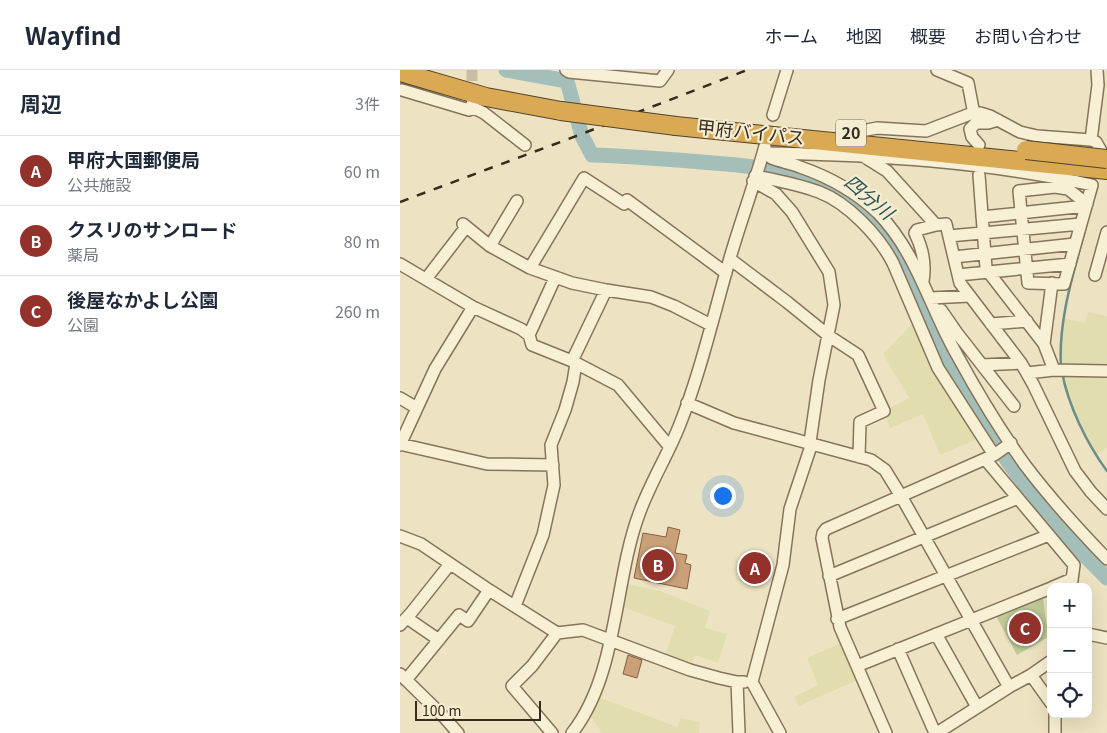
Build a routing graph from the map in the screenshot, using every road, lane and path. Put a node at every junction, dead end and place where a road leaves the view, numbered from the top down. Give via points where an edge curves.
1 (429, 70) edge
2 (566, 70) edge
3 (668, 70) edge
4 (937, 70) edge
5 (1097, 70) edge
6 (789, 71) edge
7 (400, 72) edge
8 (618, 73) edge
9 (401, 92) edge
10 (562, 106) junction
11 (973, 109) dead end
12 (773, 115) dead end
13 (676, 120) junction
14 (998, 120) junction
15 (850, 133) junction
16 (1091, 140) junction
17 (524, 145) dead end
18 (979, 145) junction
19 (765, 151) junction
20 (862, 155) junction
21 (1019, 155) junction
22 (1107, 160) edge
23 (1107, 170) edge
24 (979, 175) dead end
25 (754, 179) junction
26 (517, 201) dead end
27 (1086, 205) junction
28 (1021, 213) junction
29 (982, 217) junction
30 (1081, 224) junction
31 (936, 225) junction
32 (1023, 230) junction
33 (1107, 232) edge
34 (984, 234) junction
35 (949, 236) junction
36 (1075, 244) junction
37 (490, 246) junction
38 (1025, 249) junction
39 (985, 254) junction
40 (954, 257) junction
41 (730, 260) junction
42 (400, 264) edge
43 (1070, 264) junction
44 (530, 268) junction
45 (1028, 268) junction
46 (989, 272) junction
47 (726, 273) junction
48 (958, 274) junction
49 (1095, 275) dead end
50 (555, 278) junction
51 (426, 279) junction
52 (923, 281) junction
53 (1052, 283) junction
54 (606, 290) junction
55 (970, 296) junction
56 (932, 298) junction
57 (473, 307) junction
58 (1027, 322) junction
59 (991, 324) junction
60 (711, 325) junction
61 (529, 335) junction
62 (829, 336) junction
63 (1044, 344) junction
64 (574, 362) junction
65 (982, 365) junction
66 (1024, 368) junction
67 (1059, 370) junction
68 (1107, 371) edge
69 (400, 398) edge
70 (687, 403) junction
71 (1014, 406) dead end
72 (417, 408) junction
73 (811, 443) junction
74 (1010, 444) junction
75 (400, 445) edge
76 (669, 446) junction
77 (992, 456) junction
78 (859, 457) junction
79 (553, 466) junction
80 (901, 496) junction
81 (1018, 498) junction
82 (1107, 509) edge
83 (1048, 535) junction
84 (400, 536) edge
85 (925, 536) junction
86 (1107, 559) edge
87 (450, 564) junction
88 (947, 575) junction
89 (829, 576) junction
90 (1072, 583) edge
91 (1047, 589) edge
92 (489, 590) junction
93 (515, 606) junction
94 (837, 619) junction
95 (971, 619) junction
96 (403, 621) edge
97 (557, 633) junction
98 (936, 634) junction
99 (1092, 635) edge
100 (1107, 638) edge
101 (610, 639) junction
102 (439, 640) junction
103 (898, 649) junction
104 (1047, 664) edge
105 (857, 666) junction
106 (1031, 675) junction
107 (403, 678) edge
108 (737, 682) junction
109 (752, 682) junction
110 (1009, 687) junction
111 (1047, 697) edge
112 (977, 708) junction
113 (1055, 718) edge
114 (458, 733) edge
115 (552, 733) edge
116 (572, 733) edge
117 (739, 733) edge
118 (780, 733) edge
119 (886, 733) edge
120 (936, 733) edge
121 (1055, 733) edge

1 - 10 highway, 甲府バイパス / 20
2 - 8 street
3 - 8 street via 660,81
4 - 11 street via 968,83
5 - 16 street
6 - 12 street
7 - 10 highway, 甲府バイパス / 20 via 486,97
9 - 17 street via 469,110 473,106
10 - 13 highway, 甲府バイパス / 20, bridge
13 - 15 highway, 甲府バイパス / 20
13 - 21 highway, 甲府バイパス / 20
14 - 15 street via 980,113 926,130 877,128
14 - 16 street via 1020,132 1037,136
14 - 18 street via 976,123 970,128
15 - 18 highway, 甲府バイパス / 20
16 - 22 street via 1096,142
18 - 21 highway, 甲府バイパス / 20
19 - 20 street
19 - 25 street
19 - 52 street via 771,158 829,178 872,208 896,235
20 - 27 street via 1002,168 1092,185
20 - 31 street via 887,171
21 - 22 highway, 甲府バイパス / 20, bridge
21 - 23 highway, 甲府バイパス / 20
24 - 29 street
25 - 41 street
25 - 62 street via 776,194 792,212 829,272 834,305
25 - 77 street via 788,182 821,193 846,208 870,230 893,263 938,368
26 - 37 street
27 - 28 street
27 - 28 street via 1068,189 1055,187 1019,191
27 - 30 street
28 - 29 street
28 - 32 street
29 - 34 street
30 - 32 street
30 - 36 street
31 - 35 street via 946,224
31 - 52 street via 915,233 925,268
32 - 34 street
32 - 38 street
33 - 49 street
34 - 35 street
34 - 39 street
35 - 40 street
36 - 38 street
36 - 43 street
37 - 44 street
37 - 51 street via 464,226
38 - 39 street
38 - 45 street
39 - 40 street
39 - 46 street
40 - 48 street
41 - 47 street
41 - 62 street
42 - 51 street
43 - 45 street
43 - 53 street via 1064,284
44 - 47 street via 584,178 624,204 627,200
44 - 50 street
45 - 46 street
45 - 53 street via 1028,283
46 - 48 street
46 - 58 street
47 - 60 street
48 - 55 street via 960,283
50 - 54 street
50 - 61 street
51 - 57 street
52 - 56 street
53 - 63 street
54 - 60 street via 651,297
54 - 64 street
55 - 56 street
55 - 59 street
56 - 65 street
56 - 74 street via 956,354
57 - 61 street
57 - 72 street via 435,369
58 - 59 street
58 - 63 street
59 - 66 street
60 - 70 street
61 - 64 street via 532,345
62 - 73 street via 819,380
62 - 78 street via 858,355 884,411 860,422
63 - 67 street
64 - 76 street via 618,385
64 - 79 street via 573,382 551,445
65 - 66 street
65 - 71 street
66 - 67 street
66 - 82 street via 1075,471
67 - 68 street
69 - 72 street
70 - 73 street via 734,423
70 - 76 street
72 - 75 street
73 - 78 street
73 - 109 street via 790,509 782,565
74 - 77 street
74 - 86 street via 1050,496
75 - 79 street via 487,464
76 - 101 street via 639,514
77 - 80 street
77 - 81 street
78 - 80 street via 871,460 885,470
79 - 93 street via 554,485 543,535
80 - 85 street
80 - 89 street via 823,532
81 - 83 street
81 - 85 street
83 - 88 street
83 - 90 street via 1074,566
84 - 87 street via 421,544
85 - 88 street
85 - 89 street
87 - 92 street
87 - 96 street
88 - 94 street
88 - 95 street
89 - 94 street
91 - 95 street
92 - 93 street
92 - 102 street via 468,621 459,615
93 - 97 street
94 - 105 street
95 - 98 street
95 - 110 street
96 - 102 street
97 - 101 street via 583,630
97 - 115 street via 512,686
98 - 103 street
98 - 112 street
99 - 100 street
101 - 108 street via 690,670
101 - 116 street via 595,692
102 - 107 street
103 - 105 street
103 - 120 street
104 - 106 street
105 - 119 street
106 - 110 street
106 - 111 street
107 - 114 street
108 - 109 street
108 - 117 street
109 - 118 street
110 - 112 street
112 - 120 street
113 - 121 street

